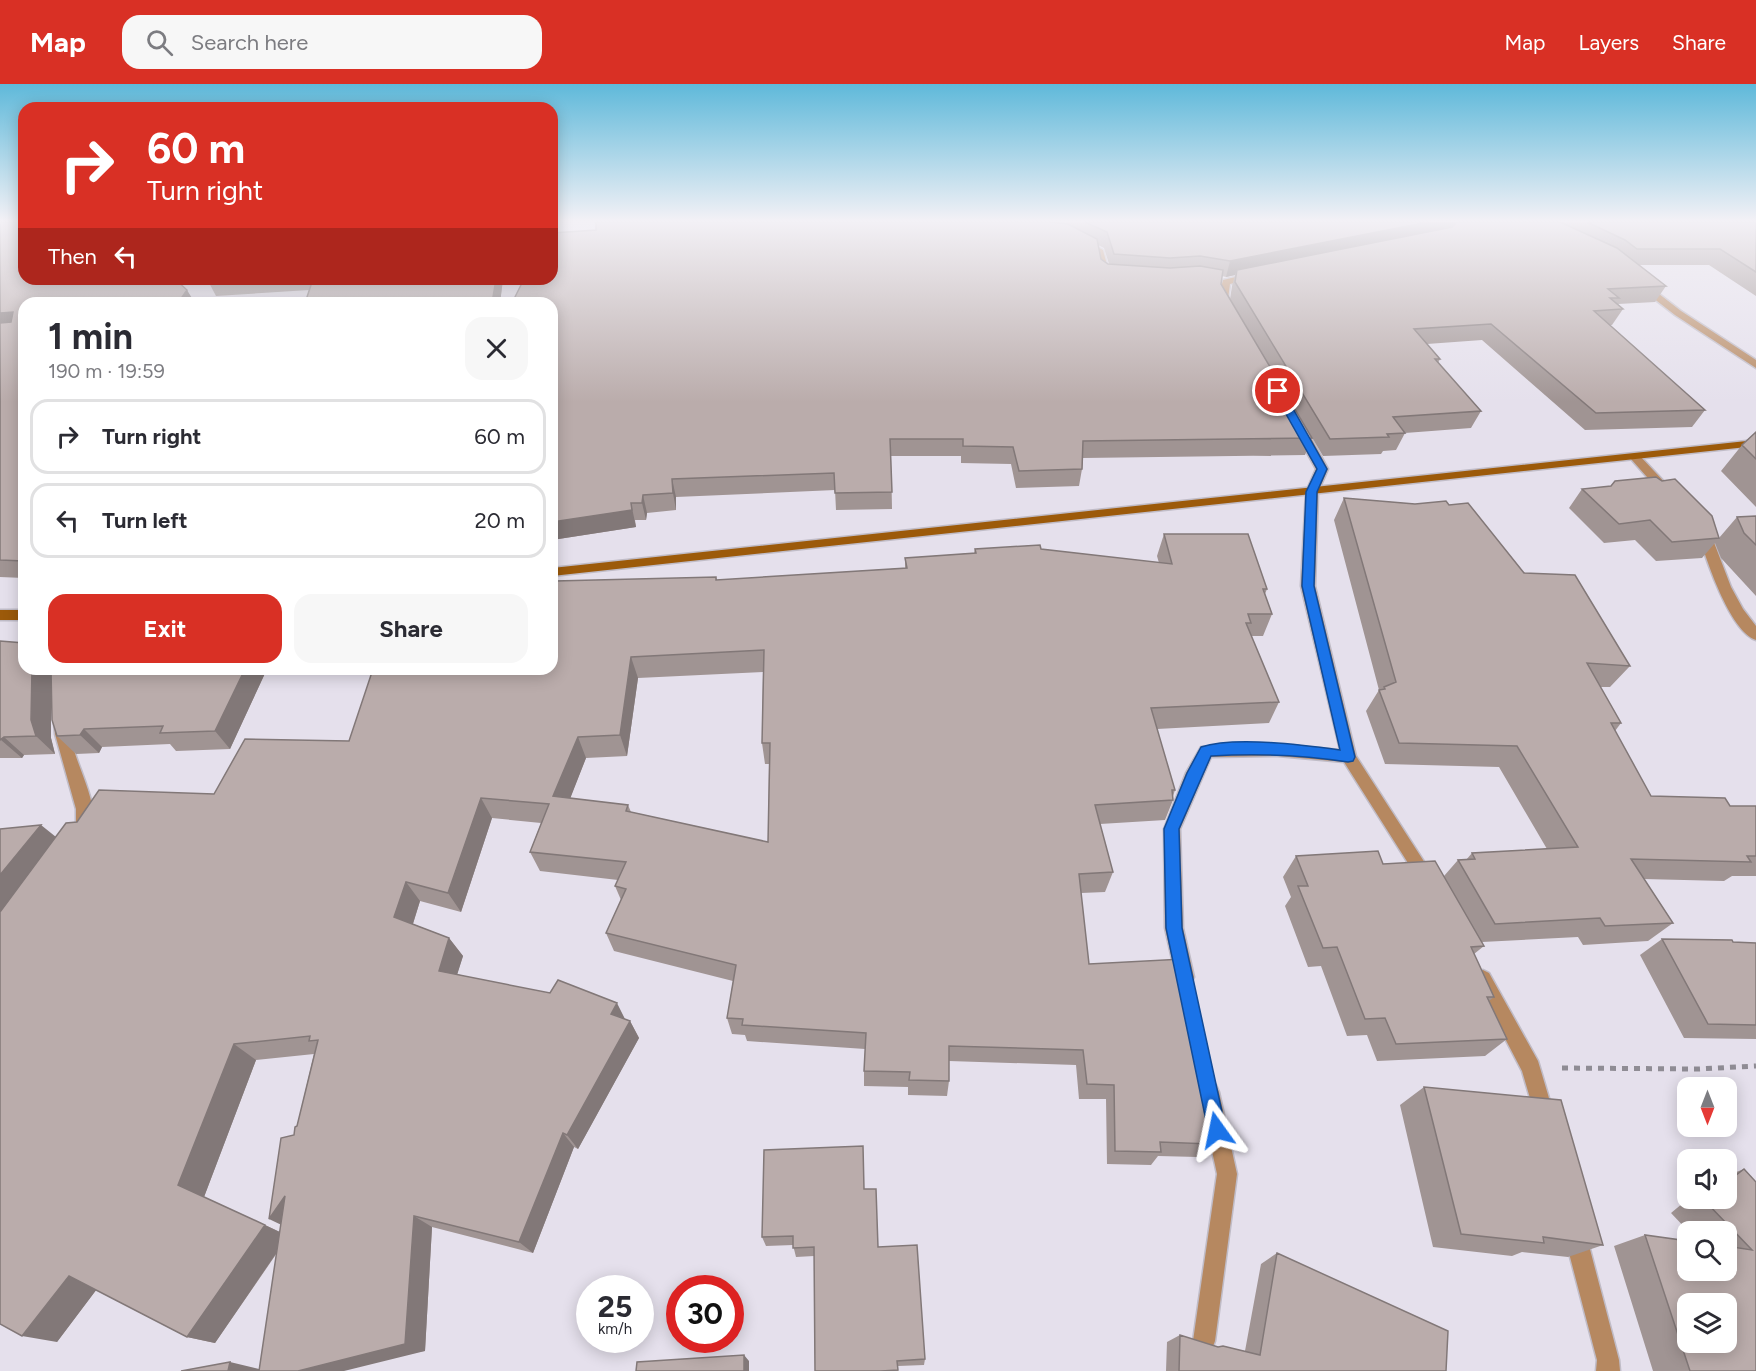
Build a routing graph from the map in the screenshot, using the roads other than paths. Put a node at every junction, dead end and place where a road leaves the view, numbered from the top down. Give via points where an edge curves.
1 (1221, 282) edge
2 (1639, 282) edge
3 (1235, 320) edge
4 (1756, 365) edge
5 (1295, 420) edge
6 (1756, 443) edge
7 (1635, 457) junction
8 (1312, 492) junction
9 (1673, 498) edge
10 (1696, 523) edge
11 (558, 571) edge
12 (0, 615) edge
13 (18, 615) edge
14 (1753, 631) edge
15 (60, 708) edge
16 (1348, 757) junction
17 (73, 851) edge
18 (1438, 896) edge
19 (1477, 967) edge
20 (1188, 995) edge
21 (1205, 1073) edge
22 (1549, 1135) edge
23 (1569, 1214) edge
24 (1204, 1341) edge
25 (1608, 1371) edge

1 - 3 street via 1223,300
2 - 4 street
5 - 8 street via 1322,469
6 - 7 main road
7 - 8 main road
7 - 9 street
8 - 11 main road
8 - 16 street via 1308,586
10 - 14 street via 1703,532 1715,569
12 - 13 main road
15 - 17 street via 61,738 86,825
16 - 18 street
16 - 20 street via 1299,750 1206,751 1172,829 1174,928
19 - 22 street via 1531,1068
21 - 24 street via 1227,1174
23 - 25 street

